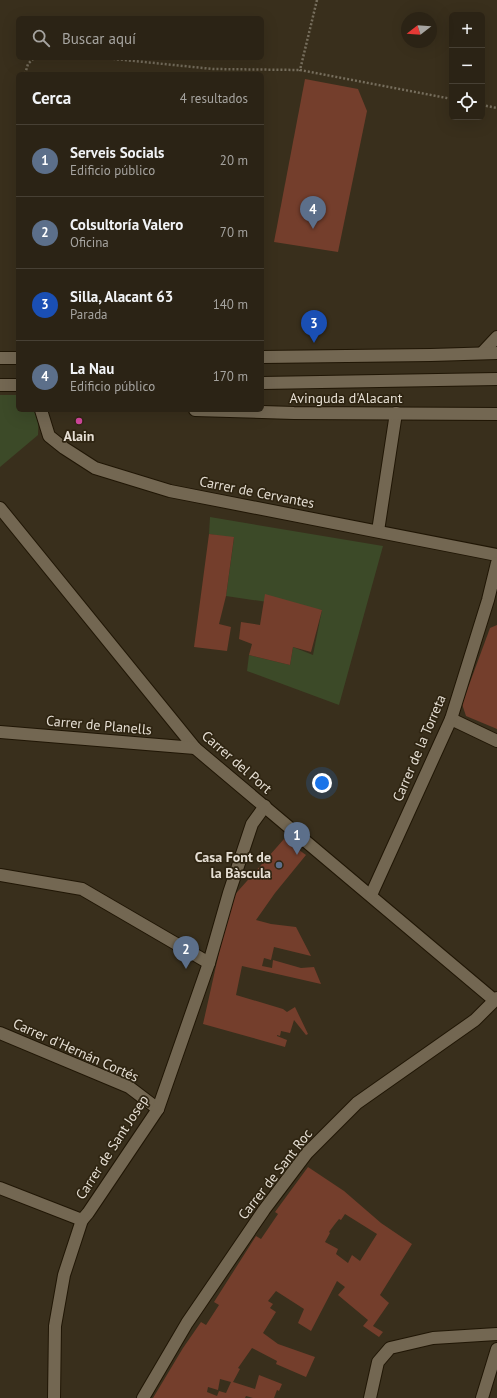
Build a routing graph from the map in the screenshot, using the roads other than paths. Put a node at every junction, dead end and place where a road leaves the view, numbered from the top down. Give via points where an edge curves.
1 (497, 337) edge
2 (482, 353) junction
3 (497, 353) edge
4 (264, 357) edge
5 (0, 358) edge
6 (16, 358) edge
7 (497, 379) edge
8 (264, 383) edge
9 (16, 385) edge
10 (0, 386) edge
11 (42, 412) edge
12 (261, 412) edge
13 (396, 413) junction
14 (497, 414) edge
15 (0, 508) edge
16 (6, 524) edge
17 (378, 531) junction
18 (497, 554) edge
19 (497, 563) edge
20 (493, 602) edge
21 (451, 719) junction
22 (0, 732) edge
23 (497, 741) edge
24 (195, 748) junction
25 (265, 806) junction
26 (0, 875) edge
27 (372, 895) junction
28 (209, 963) junction
29 (496, 999) edge
30 (0, 1033) edge
31 (158, 1109) junction
32 (0, 1188) edge
33 (82, 1220) junction
34 (497, 1334) edge
35 (497, 1349) edge
36 (54, 1398) edge
37 (143, 1398) edge
38 (370, 1398) edge
39 (482, 1398) edge

1 - 2 street
2 - 3 street
2 - 4 street
5 - 6 street
7 - 8 street, Avinguda d'Alacant
9 - 10 street
11 - 17 street, Carrer de Cervantes via 49,436 95,468 170,490
12 - 13 street, Avinguda d'Alacant
13 - 14 street, Avinguda d'Alacant
13 - 17 street
15 - 16 street, Carrer del Port
16 - 24 street, Carrer del Port
17 - 18 street, Carrer de Cervantes
19 - 20 street, Carrer de la Torreta
20 - 21 street, Carrer de la Torreta
21 - 23 street
21 - 27 street, Carrer de la Torreta
22 - 24 street, Carrer de Planells
24 - 25 street, Carrer del Port
25 - 27 street, Carrer del Port
25 - 28 street, Carrer de Sant Josep via 252,824
26 - 28 street via 82,890
27 - 29 street, Carrer del Port
28 - 31 street, Carrer de Sant Josep
29 - 37 street, Carrer de Sant Roc via 475,1020 357,1103 307,1152 191,1316
30 - 31 street, Carrer d'Hernán Cortés via 129,1087
31 - 33 street, Carrer de Sant Josep
32 - 33 street
33 - 36 street, Carrer de Sant Josep via 64,1275 55,1326
34 - 38 street via 433,1338 390,1348 378,1362
35 - 39 street

